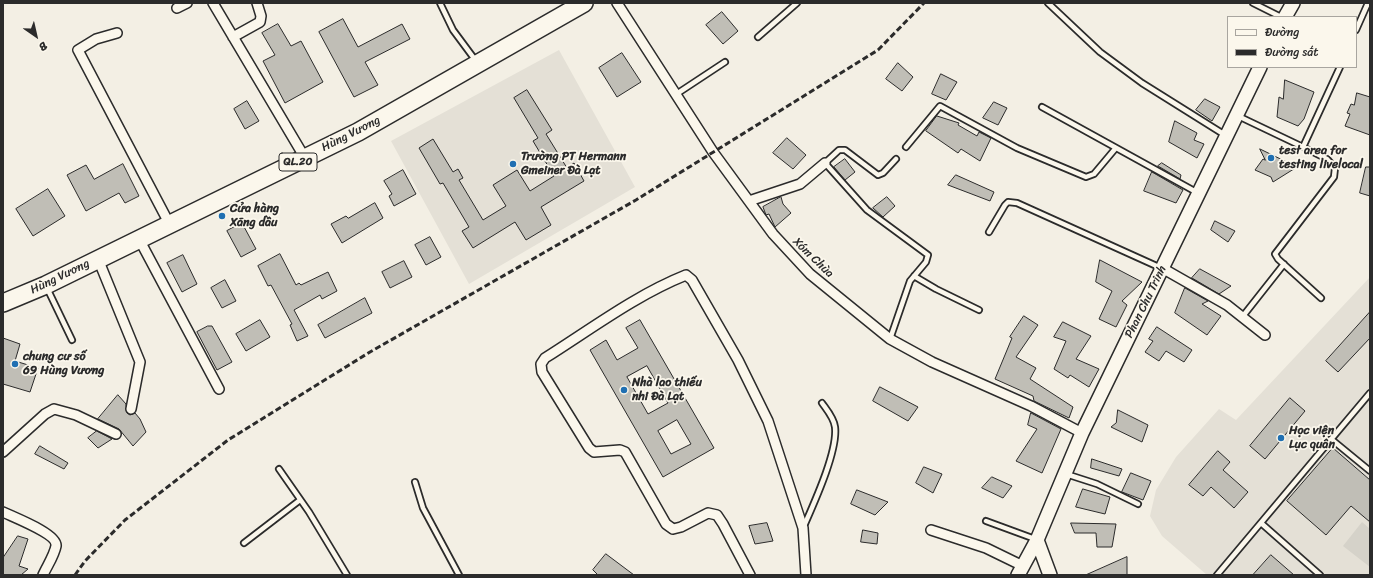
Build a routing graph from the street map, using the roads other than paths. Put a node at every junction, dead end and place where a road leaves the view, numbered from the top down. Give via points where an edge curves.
1 (187, 3) edge
2 (213, 3) edge
3 (257, 3) edge
4 (440, 3) edge
5 (584, 3) edge
6 (617, 3) edge
7 (796, 3) edge
8 (1048, 3) edge
9 (1253, 3) edge
10 (1293, 3) edge
11 (1368, 3) edge
12 (177, 8) dead end
13 (1279, 16) edge
14 (1286, 16) edge
15 (1357, 28) edge
16 (117, 34) dead end
17 (233, 37) junction
18 (758, 37) dead end
19 (725, 62) dead end
20 (478, 64) junction
21 (1260, 68) edge
22 (1340, 68) edge
23 (675, 95) junction
24 (1042, 107) dead end
25 (1236, 115) junction
26 (1227, 136) junction
27 (1303, 146) junction
28 (906, 147) dead end
29 (1115, 149) junction
30 (305, 158) junction
31 (896, 159) dead end
32 (825, 163) junction
33 (1200, 194) junction
34 (749, 201) junction
35 (170, 225) junction
36 (989, 232) dead end
37 (139, 239) junction
38 (98, 258) junction
39 (1284, 264) junction
40 (1162, 268) junction
41 (914, 276) junction
42 (46, 285) junction
43 (1321, 298) dead end
44 (3, 303) edge
45 (979, 310) dead end
46 (1243, 316) junction
47 (1265, 335) dead end
48 (890, 339) junction
49 (72, 340) dead end
50 (219, 389) dead end
51 (1370, 393) edge
52 (822, 402) dead end
53 (131, 409) dead end
54 (1082, 433) junction
55 (116, 434) dead end
56 (1331, 439) junction
57 (3, 452) edge
58 (279, 469) dead end
59 (1370, 471) edge
60 (1065, 474) junction
61 (415, 482) dead end
62 (300, 500) junction
63 (1138, 504) dead end
64 (3, 512) edge
65 (986, 521) dead end
66 (1261, 523) junction
67 (803, 528) junction
68 (931, 530) dead end
69 (1037, 540) junction
70 (244, 543) dead end
71 (1021, 570) edge
72 (43, 575) edge
73 (347, 575) edge
74 (458, 575) edge
75 (750, 575) edge
76 (806, 575) edge
77 (1050, 575) edge
78 (1217, 575) edge
79 (1320, 575) edge

1 - 12 street
2 - 17 street
3 - 17 street via 260,22
4 - 20 lane via 453,30
5 - 20 highway, Hùng Vương / QL.20
6 - 23 street, Xóm Chùa
7 - 18 lane
8 - 26 lane via 1106,57 1142,83
9 - 13 lane
10 - 14 main road
11 - 15 lane
16 - 35 street via 96,39 78,50
17 - 30 street
19 - 23 lane
20 - 30 highway, Hùng Vương / QL.20 via 358,132
21 - 25 main road, Phan Chu Trinh
22 - 27 lane
23 - 34 street, Xóm Chùa via 701,136
24 - 29 lane
25 - 26 main road, Phan Chu Trinh
25 - 27 lane
26 - 33 main road, Phan Chu Trinh
27 - 39 lane via 1332,163 1336,172 1276,252 1278,259
28 - 29 lane via 940,106 1017,148 1086,177 1094,174
29 - 33 lane via 1154,167
30 - 35 highway, Hùng Vương / QL.20
31 - 32 lane via 878,175 845,150 838,150
32 - 34 street via 800,184
32 - 41 lane via 867,210 928,255 926,262
33 - 40 main road, Phan Chu Trinh
34 - 48 street, Xóm Chùa via 773,234 806,270
35 - 37 highway, Hùng Vương / QL.20
36 - 40 lane via 1005,205 1008,202 1017,203
37 - 38 highway, Hùng Vương / QL.20
37 - 50 street
38 - 42 highway, Hùng Vương / QL.20
38 - 53 street via 140,362
39 - 43 lane
39 - 46 lane
40 - 46 street via 1227,304
40 - 54 main road, Phan Chu Trinh
41 - 45 lane
41 - 48 lane via 905,293
42 - 44 highway, Hùng Vương / QL.20
42 - 49 lane
46 - 47 street
48 - 54 street, Xóm Chùa via 932,362 1031,406
51 - 56 lane
52 - 67 lane via 836,427 835,438 829,463
54 - 60 main road, Phan Chu Trinh
55 - 57 street via 76,415 54,409
56 - 59 lane
56 - 66 lane
58 - 62 lane
60 - 63 lane via 1097,484
60 - 69 main road, Phan Chu Trinh
61 - 74 lane via 423,508
62 - 70 lane
62 - 73 lane
64 - 72 street via 48,534 54,540 56,547
65 - 69 lane
66 - 78 lane
66 - 79 lane
67 - 75 street via 768,421 738,360 692,280 686,275 633,303 545,358 541,364 542,372 588,448 594,452 625,452 666,524 672,529 708,514 717,515
67 - 76 street
68 - 71 street via 986,548
69 - 71 main road, Phan Chu Trinh
69 - 77 main road

